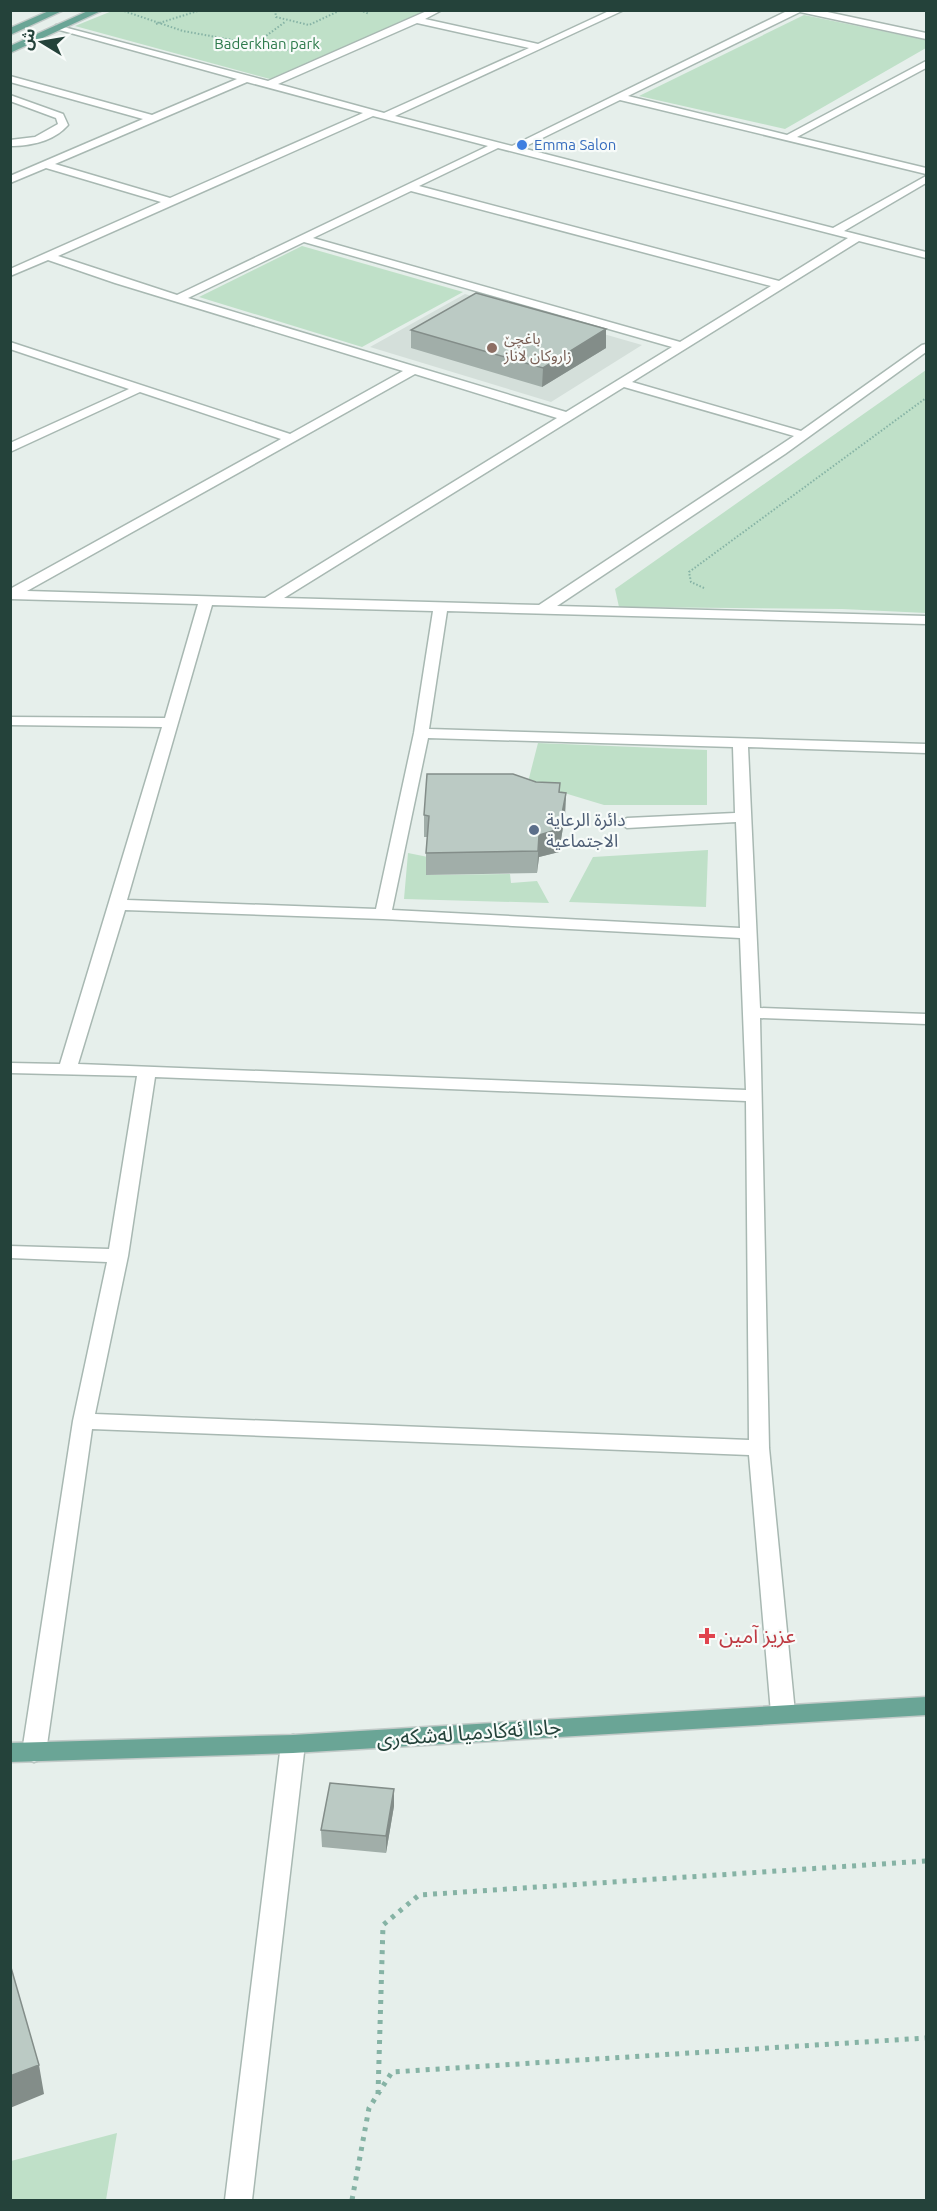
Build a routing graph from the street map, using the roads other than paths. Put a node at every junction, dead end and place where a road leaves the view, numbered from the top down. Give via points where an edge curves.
1 (60, 10) edge
2 (99, 10) edge
3 (438, 10) edge
4 (620, 10) edge
5 (797, 10) edge
6 (803, 10) edge
7 (417, 20) junction
8 (59, 27) junction
9 (10, 32) edge
10 (927, 36) edge
11 (539, 47) junction
12 (12, 49) edge
13 (927, 64) edge
14 (247, 78) junction
15 (10, 80) edge
16 (270, 84) junction
17 (10, 98) edge
18 (618, 98) junction
19 (372, 112) junction
20 (386, 116) junction
21 (154, 119) junction
22 (788, 138) junction
23 (10, 143) edge
24 (497, 145) junction
25 (513, 149) junction
26 (46, 165) junction
27 (927, 171) edge
28 (13, 178) edge
29 (927, 179) edge
30 (409, 187) junction
31 (171, 202) junction
32 (835, 231) junction
33 (858, 237) junction
34 (302, 238) junction
35 (927, 255) edge
36 (47, 256) junction
37 (10, 273) edge
38 (781, 285) junction
39 (177, 299) junction
40 (10, 345) edge
41 (682, 346) junction
42 (927, 347) edge
43 (414, 370) junction
44 (623, 383) junction
45 (140, 388) junction
46 (568, 417) junction
47 (803, 435) junction
48 (290, 438) junction
49 (13, 444) edge
50 (10, 595) edge
51 (206, 601) junction
52 (268, 602) junction
53 (441, 607) junction
54 (541, 610) junction
55 (927, 620) edge
56 (10, 721) edge
57 (169, 723) junction
58 (421, 733) junction
59 (740, 743) junction
60 (927, 748) edge
61 (743, 817) junction
62 (627, 824) dead end
63 (118, 905) junction
64 (383, 914) junction
65 (748, 933) junction
66 (752, 1013) junction
67 (927, 1019) edge
68 (10, 1068) edge
69 (67, 1070) junction
70 (147, 1071) junction
71 (755, 1096) junction
72 (10, 1252) edge
73 (118, 1256) junction
74 (83, 1421) junction
75 (759, 1448) junction
76 (927, 1706) edge
77 (783, 1713) junction
78 (293, 1744) junction
79 (34, 1752) junction
80 (10, 1754) edge
81 (238, 2200) edge

1 - 9 main road
2 - 8 main road
3 - 7 street
4 - 11 street
5 - 18 street
6 - 10 street
7 - 11 street
7 - 16 street
8 - 12 main road
8 - 14 street
11 - 20 street
13 - 22 street
14 - 16 street
14 - 21 street
15 - 21 street
16 - 19 street
17 - 23 street via 60,116 63,125 42,138
18 - 22 street
18 - 25 street
19 - 20 street
19 - 31 street
20 - 24 street
21 - 26 street
22 - 27 street
24 - 25 street
24 - 30 street
25 - 32 street
26 - 28 street
26 - 31 street
29 - 32 street
30 - 34 street
30 - 38 street
31 - 36 street
32 - 33 street
33 - 35 street
33 - 38 street
34 - 39 street
34 - 41 street
36 - 37 street
36 - 39 street
38 - 41 street
39 - 43 street
40 - 45 street
41 - 44 street
42 - 47 street
43 - 46 street
43 - 48 street
44 - 46 street
44 - 47 street
45 - 48 street
45 - 49 street
46 - 52 street
47 - 54 street
48 - 50 street
50 - 51 street
51 - 52 street
51 - 57 street
52 - 53 street
53 - 54 street
53 - 58 street
54 - 55 street
56 - 57 street
57 - 63 street
58 - 59 street
58 - 64 street
59 - 60 street
59 - 61 street
61 - 62 street
61 - 65 street
63 - 64 street
63 - 69 street
64 - 65 street
65 - 66 street
66 - 67 street
66 - 71 street
68 - 69 street
69 - 70 street
70 - 71 street
70 - 73 street
71 - 75 street
72 - 73 street
73 - 74 street
74 - 75 street
74 - 79 street
75 - 77 street
76 - 77 main road, جادا ئه‌كادميا له‌شكه‌رى
77 - 78 main road, جادا ئه‌كادميا له‌شكه‌رى
78 - 79 main road, جادا ئه‌كادميا له‌شكه‌رى
78 - 81 street
79 - 80 main road, جادا ئه‌كادميا له‌شكه‌رى

